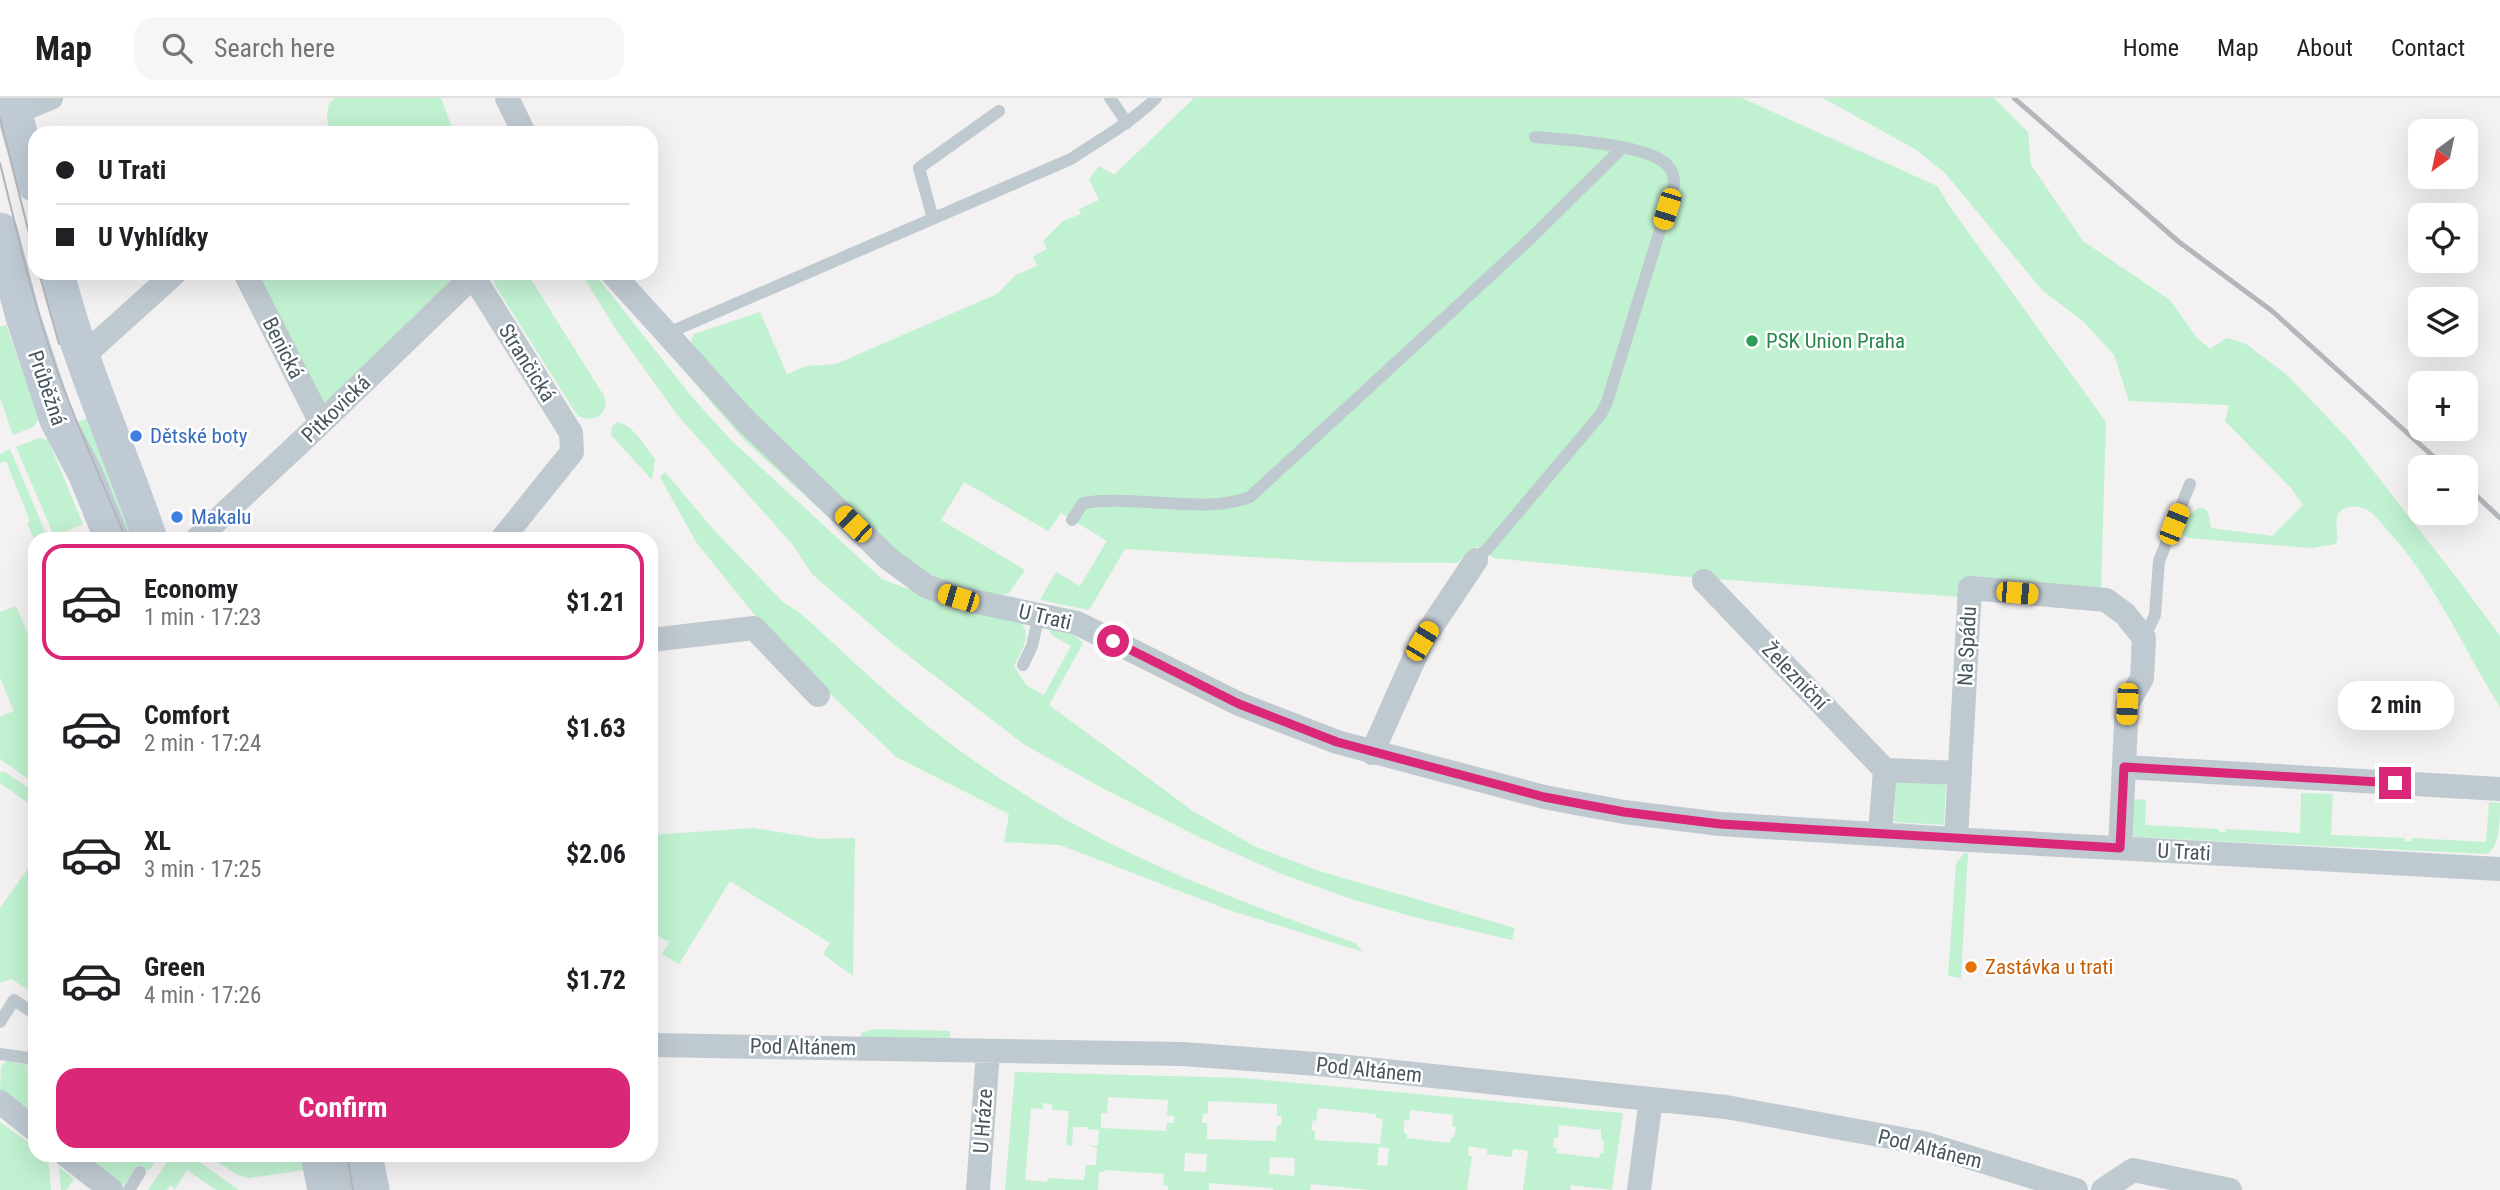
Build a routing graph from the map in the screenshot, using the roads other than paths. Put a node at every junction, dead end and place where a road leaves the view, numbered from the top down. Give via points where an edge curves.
1 (51, 98) edge
2 (506, 98) edge
3 (1110, 98) edge
4 (1156, 98) edge
5 (12, 105) edge
6 (999, 111) dead end
7 (1126, 122) junction
8 (520, 126) edge
9 (1535, 136) dead end
10 (1622, 148) junction
11 (28, 161) edge
12 (933, 219) junction
13 (0, 230) edge
14 (59, 280) edge
15 (167, 280) edge
16 (249, 280) edge
17 (469, 280) edge
18 (475, 280) edge
19 (619, 280) edge
20 (668, 333) junction
21 (82, 357) junction
22 (321, 423) junction
23 (2190, 484) dead end
24 (1072, 520) dead end
25 (109, 532) edge
26 (148, 532) edge
27 (204, 532) edge
28 (508, 532) edge
29 (1476, 560) joint
30 (1704, 582) dead end
31 (1039, 615) junction
32 (2144, 638) junction
33 (658, 639) edge
34 (1023, 665) dead end
35 (818, 695) dead end
36 (1372, 753) junction
37 (2124, 767) junction
38 (1885, 770) junction
39 (1960, 773) junction
40 (2500, 789) edge
41 (1880, 834) junction
42 (1956, 839) junction
43 (2120, 848) junction
44 (2500, 869) edge
45 (28, 1009) edge
46 (0, 1022) edge
47 (658, 1045) edge
48 (988, 1051) junction
49 (0, 1054) edge
50 (28, 1058) edge
51 (1651, 1099) junction
52 (0, 1102) edge
53 (28, 1124) edge
54 (75, 1162) edge
55 (319, 1162) edge
56 (343, 1162) edge
57 (366, 1162) edge
58 (141, 1172) dead end
59 (111, 1190) edge
60 (128, 1190) edge
61 (325, 1190) edge
62 (348, 1190) edge
63 (372, 1190) edge
64 (978, 1190) edge
65 (1639, 1190) edge
66 (2076, 1190) edge
67 (2103, 1190) edge
68 (2230, 1190) edge

1 - 5 street
2 - 8 street
3 - 7 lane
4 - 7 lane
5 - 11 main road
6 - 12 lane via 919,168
7 - 12 lane via 1070,159
9 - 10 lane
10 - 24 lane via 1528,242 1250,497 1225,503 1100,500 1083,503
10 - 29 lane via 1666,163 1674,173 1674,184 1607,402
12 - 20 lane
13 - 25 main road, Průběžná via 57,420
14 - 21 main road, Průběžná
15 - 21 street
16 - 22 street, Benická
17 - 22 street, Pitkovická
18 - 28 street, Strančická via 571,433 572,452
19 - 20 street, U Trati
20 - 31 street, U Trati via 746,421 911,576 941,593
21 - 26 main road, Průběžná
22 - 27 street, Pitkovická
23 - 32 lane via 2160,561 2155,615
29 - 36 street via 1422,641
30 - 38 street, Železniční
31 - 34 lane
31 - 36 street, U Trati via 1077,623 1239,704
32 - 37 street via 2142,678 2127,704
32 - 39 street, Na Spádu via 2125,614 2106,600 1970,588
33 - 35 street via 754,628
36 - 41 street, U Trati via 1544,797 1624,812 1720,824
37 - 40 street
37 - 43 street
38 - 39 street
38 - 41 street
39 - 42 street, Na Spádu
41 - 42 street, U Trati
42 - 43 street, U Trati
43 - 44 street, U Trati
45 - 46 lane via 14,1000
47 - 48 street, Pod Altánem
48 - 51 street, Pod Altánem via 1183,1054
48 - 64 street, U Hráze
49 - 50 lane
51 - 65 street
51 - 66 street, Pod Altánem via 1726,1107 1923,1143
52 - 53 street
54 - 59 street
55 - 61 main road
56 - 62 lane
57 - 63 main road
58 - 60 lane
67 - 68 street via 2133,1170

